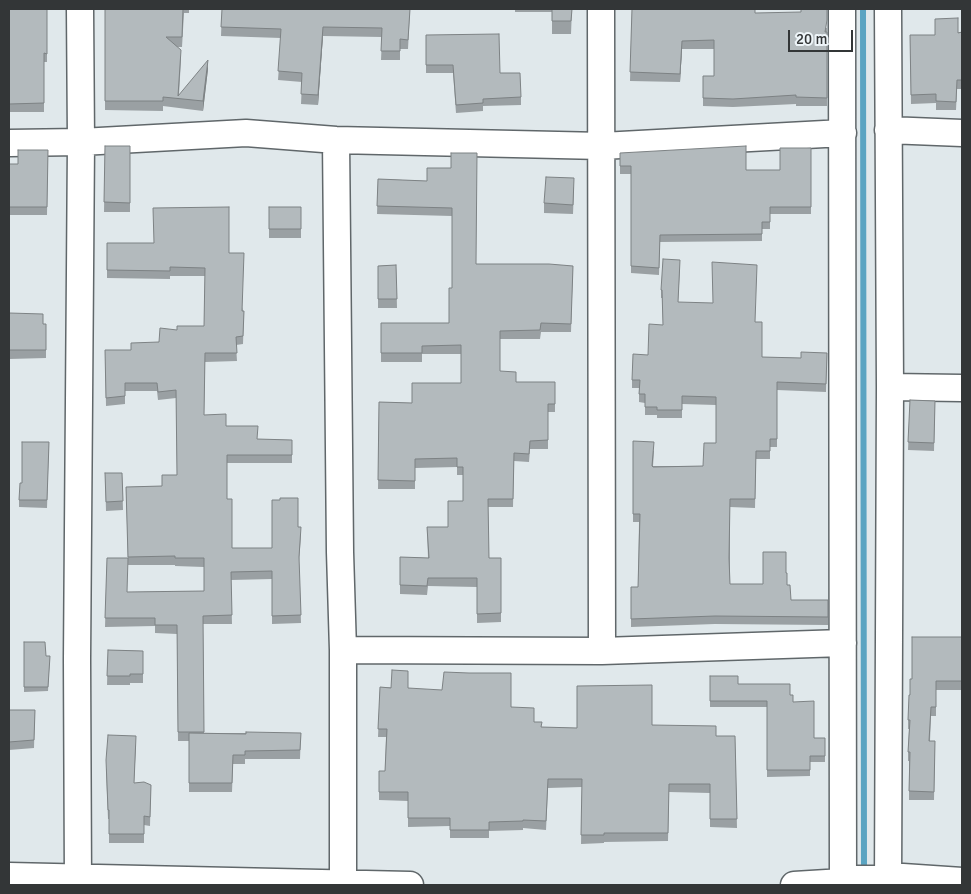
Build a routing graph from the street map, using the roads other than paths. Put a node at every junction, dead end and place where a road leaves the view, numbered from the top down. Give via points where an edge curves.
1 (80, 9) edge
2 (601, 9) edge
3 (842, 9) edge
4 (888, 9) edge
5 (888, 130) junction
6 (962, 132) edge
7 (843, 133) junction
8 (336, 140) junction
9 (81, 142) junction
10 (9, 143) edge
11 (602, 146) junction
12 (890, 387) junction
13 (962, 388) edge
14 (843, 643) junction
15 (342, 650) junction
16 (602, 651) junction
17 (9, 876) edge
18 (886, 880) edge
19 (78, 881) edge
20 (962, 881) edge
21 (845, 882) edge
22 (343, 884) edge
23 (410, 885) edge
24 (794, 885) edge

1 - 9 street
2 - 11 street
3 - 7 street
4 - 5 street
5 - 6 street
5 - 12 street
7 - 11 street
7 - 14 street
8 - 9 street via 246,133
8 - 11 street
8 - 15 street
9 - 10 street
9 - 19 street
11 - 16 street
12 - 13 street
12 - 18 street
14 - 16 street
14 - 21 street
15 - 16 street
15 - 22 street
17 - 19 street
18 - 20 street
18 - 21 street
19 - 22 street
21 - 24 street
22 - 23 street

